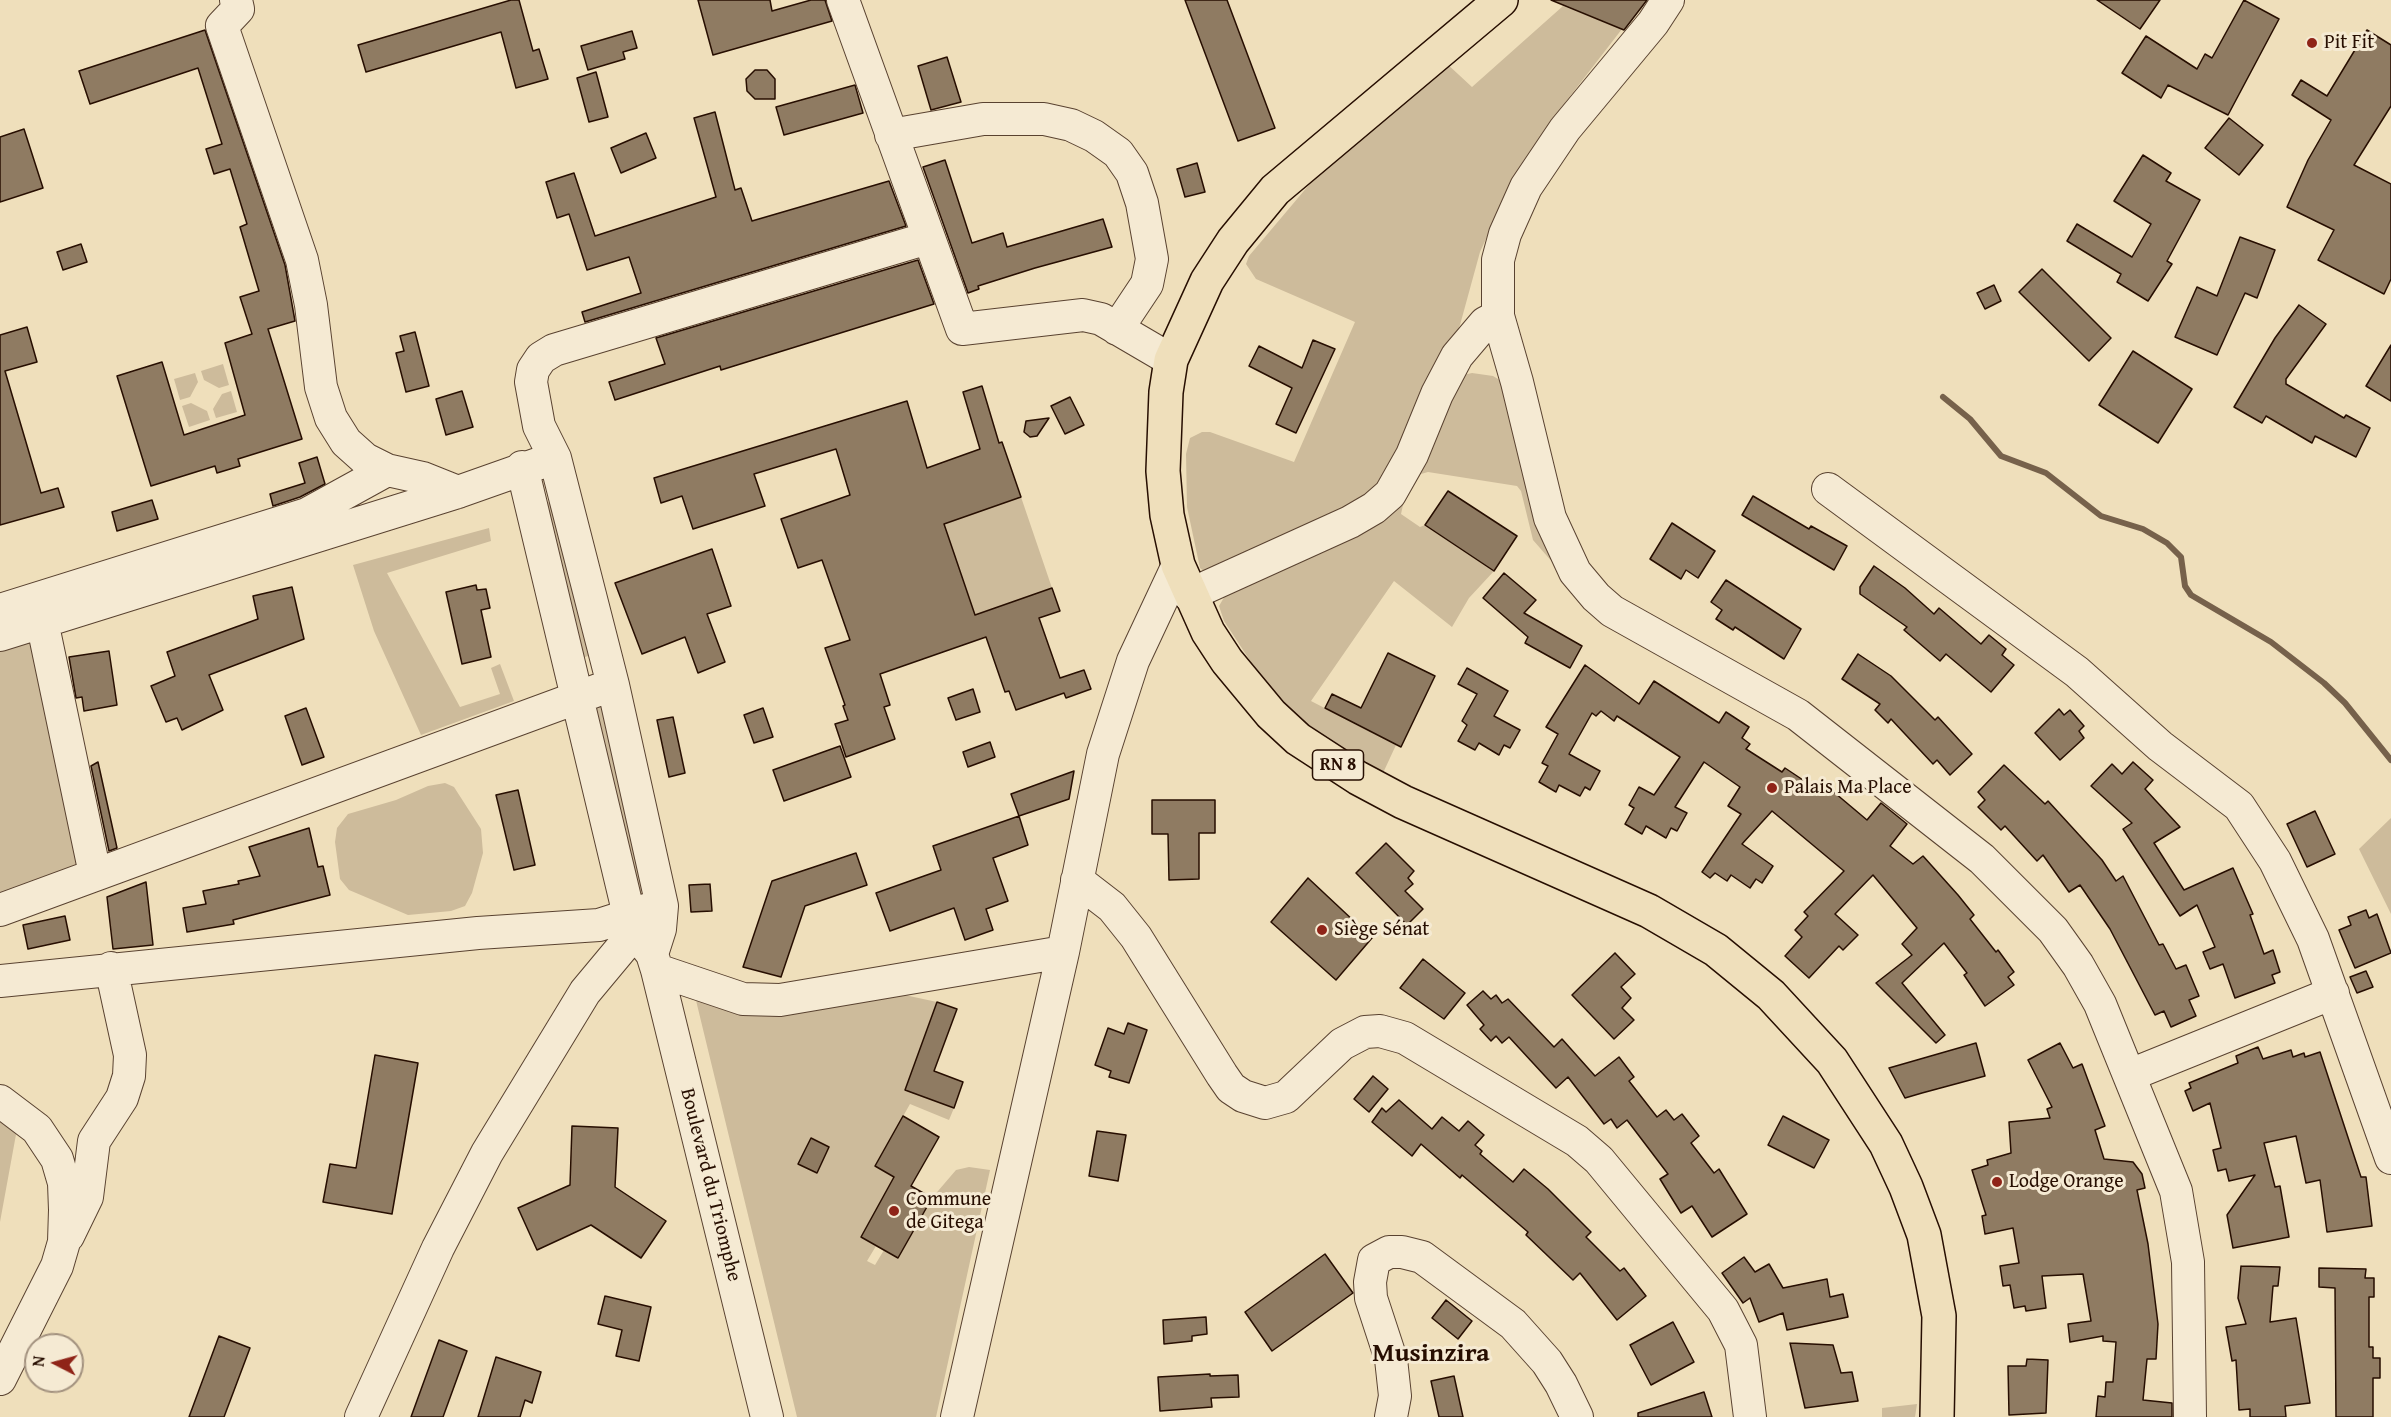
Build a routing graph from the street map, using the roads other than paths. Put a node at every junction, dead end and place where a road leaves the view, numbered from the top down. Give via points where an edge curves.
1 (236, 0) edge
2 (843, 0) edge
3 (1501, 0) edge
4 (1668, 0) edge
5 (891, 135) junction
6 (928, 238) junction
7 (1498, 316) junction
8 (1117, 329) junction
9 (1171, 360) junction
10 (555, 458) junction
11 (522, 467) junction
12 (387, 470) junction
13 (1828, 489) dead end
14 (458, 492) junction
15 (1184, 580) junction
16 (0, 610) edge
17 (40, 610) junction
18 (0, 635) edge
19 (613, 686) junction
20 (578, 696) junction
21 (95, 874) junction
22 (1077, 880) junction
23 (662, 906) junction
24 (0, 910) edge
25 (643, 943) junction
26 (1063, 952) junction
27 (111, 968) junction
28 (0, 981) edge
29 (2333, 993) junction
30 (2130, 1075) junction
31 (0, 1101) edge
32 (2391, 1158) edge
33 (64, 1242) junction
34 (0, 1379) edge
35 (361, 1417) edge
36 (767, 1417) edge
37 (957, 1417) edge
38 (1390, 1417) edge
39 (1577, 1417) edge
40 (1750, 1417) edge
41 (1937, 1417) edge
42 (2190, 1417) edge

1 - 12 street via 238,9 222,26 302,260 327,408 346,442 365,459
2 - 5 street
3 - 9 main road, RN 8 via 1275,190 1233,241 1207,281
4 - 7 street via 1564,129 1526,187 1498,260
5 - 6 street
5 - 8 street via 983,119 1044,119 1087,132 1118,153 1132,173 1142,203 1152,259 1147,284
6 - 8 street via 962,328 1076,315 1101,319
6 - 10 street via 554,350 541,358 531,382 539,426
7 - 15 street via 1485,323 1457,356 1412,455 1390,494 1374,508 1350,522
7 - 30 street via 1550,518 1575,572 1612,611 1798,714 1982,859 2054,930 2100,1004
8 - 9 street
9 - 15 main road, RN 8 via 1163,471 1167,515
10 - 11 street
10 - 19 street
11 - 14 street
11 - 20 street, Boulevard du Triomphe
12 - 14 street via 423,478
12 - 17 street via 307,514
13 - 29 street via 2077,672 2160,746 2239,806 2275,861 2313,939
14 - 17 street
15 - 22 street via 1133,661 1103,754
15 - 41 main road, RN 8 via 1208,632 1249,690 1307,745 1403,802 1649,911 1716,950 1771,995 1801,1026 1832,1061 1886,1144 1924,1235 1939,1316
16 - 17 street
17 - 18 street
17 - 21 street
19 - 20 street
19 - 23 street
20 - 21 street
20 - 25 street, Boulevard du Triomphe
21 - 24 street
22 - 26 street
22 - 40 street via 1112,908 1136,937 1222,1075 1243,1096 1265,1103 1286,1097 1352,1037 1391,1032 1577,1141 1606,1169 1723,1310 1741,1345
23 - 25 street
23 - 25 street via 660,929
25 - 26 street via 743,999 780,1000
25 - 27 street via 599,925
25 - 35 street via 585,992 487,1153 438,1248
25 - 36 street, Boulevard du Triomphe
26 - 37 street
27 - 28 street
27 - 33 street via 130,1055 129,1076 122,1098 94,1141 87,1197
29 - 30 street
29 - 32 street
30 - 42 street via 2176,1191 2183,1224 2188,1262
31 - 33 street via 37,1129 57,1159 64,1183
33 - 34 street via 57,1266
38 - 39 street via 1395,1396 1391,1359 1371,1298 1370,1282 1374,1260 1389,1252 1422,1257 1513,1324 1546,1362

